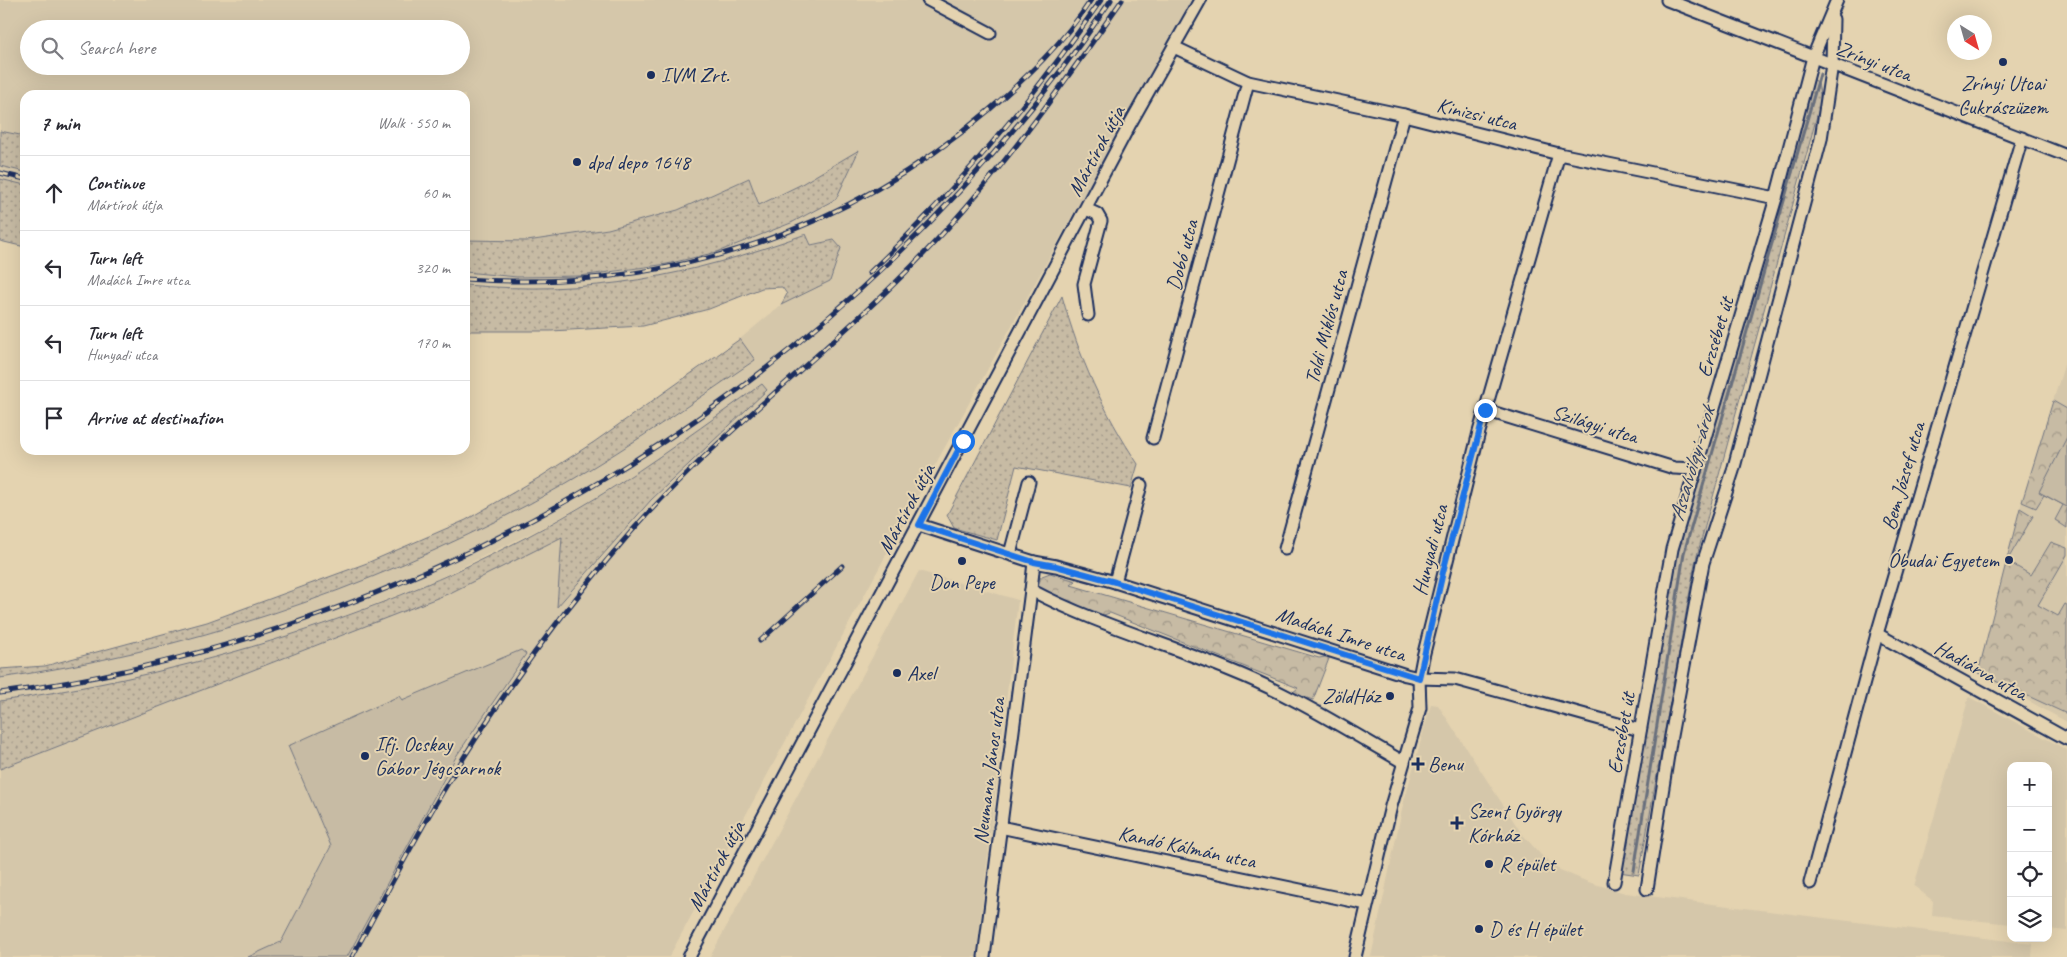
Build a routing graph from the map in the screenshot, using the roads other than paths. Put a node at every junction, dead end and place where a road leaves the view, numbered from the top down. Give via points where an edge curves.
1 (928, 0) edge
2 (1200, 0) edge
3 (1668, 0) edge
4 (1837, 0) edge
5 (1833, 15) junction
6 (990, 33) dead end
7 (1174, 47) junction
8 (1813, 57) junction
9 (1832, 64) junction
10 (1248, 82) junction
11 (1404, 116) junction
12 (2022, 138) junction
13 (1560, 154) junction
14 (2067, 156) edge
15 (1776, 198) junction
16 (1086, 208) junction
17 (1088, 315) dead end
18 (1485, 410) junction
19 (1153, 438) dead end
20 (1695, 468) junction
21 (1029, 482) dead end
22 (1141, 485) dead end
23 (919, 525) junction
24 (1285, 549) dead end
25 (1010, 554) junction
26 (1034, 562) junction
27 (1115, 582) junction
28 (1031, 590) junction
29 (1877, 634) junction
30 (1419, 678) junction
31 (1640, 730) junction
32 (2067, 739) edge
33 (1403, 762) junction
34 (1000, 827) junction
35 (1614, 882) dead end
36 (1810, 883) dead end
37 (1647, 889) dead end
38 (1367, 904) junction
39 (689, 957) edge
40 (984, 957) edge
41 (1354, 957) edge

1 - 6 street
2 - 7 street, Mártírok útja
3 - 8 street, Zrínyi utca
4 - 5 street, Erzsébet út
5 - 8 street, Erzsébet út
5 - 9 street, Erzsébet út
7 - 10 street, Kinizsi utca
7 - 16 street, Mártírok útja
8 - 9 street, Zrínyi utca
8 - 15 street, Erzsébet út
9 - 12 street, Zrínyi utca
9 - 37 street, Erzsébet út via 1821,139 1732,471 1703,563 1670,736
10 - 11 street, Kinizsi utca
10 - 19 street, Dobó utca
11 - 13 street, Kinizsi utca
11 - 24 street, Toldi Miklós utca
12 - 14 street, Zrínyi utca
12 - 29 street, Bem József utca
13 - 15 street, Kinizsi utca
13 - 18 street, Hunyadi utca
15 - 20 street, Erzsébet út
16 - 17 street via 1097,214 1101,221 1084,284
16 - 23 street, Mártírok útja
18 - 20 street, Szilágyi utca via 1674,468
18 - 30 street, Hunyadi utca
20 - 31 street, Erzsébet út via 1668,566
21 - 25 street
22 - 27 street
23 - 25 street, Madách Imre utca
23 - 39 street, Mártírok útja
25 - 26 street, Madách Imre utca
26 - 27 street, Madách Imre utca
26 - 28 street
27 - 30 street, Madách Imre utca
28 - 33 street via 1094,620 1233,671 1321,715
28 - 34 street, Neumann János utca
29 - 32 street, Hadiárva utca
29 - 36 street, Bem József utca
30 - 31 street, Madách Imre utca via 1455,679
30 - 33 street, Hunyadi utca via 1420,708
31 - 35 street, Erzsébet út
33 - 38 street, Hunyadi utca
34 - 38 street, Kandó Kálmán utca
34 - 40 street, Neumann János utca
38 - 41 street, Hunyadi utca

